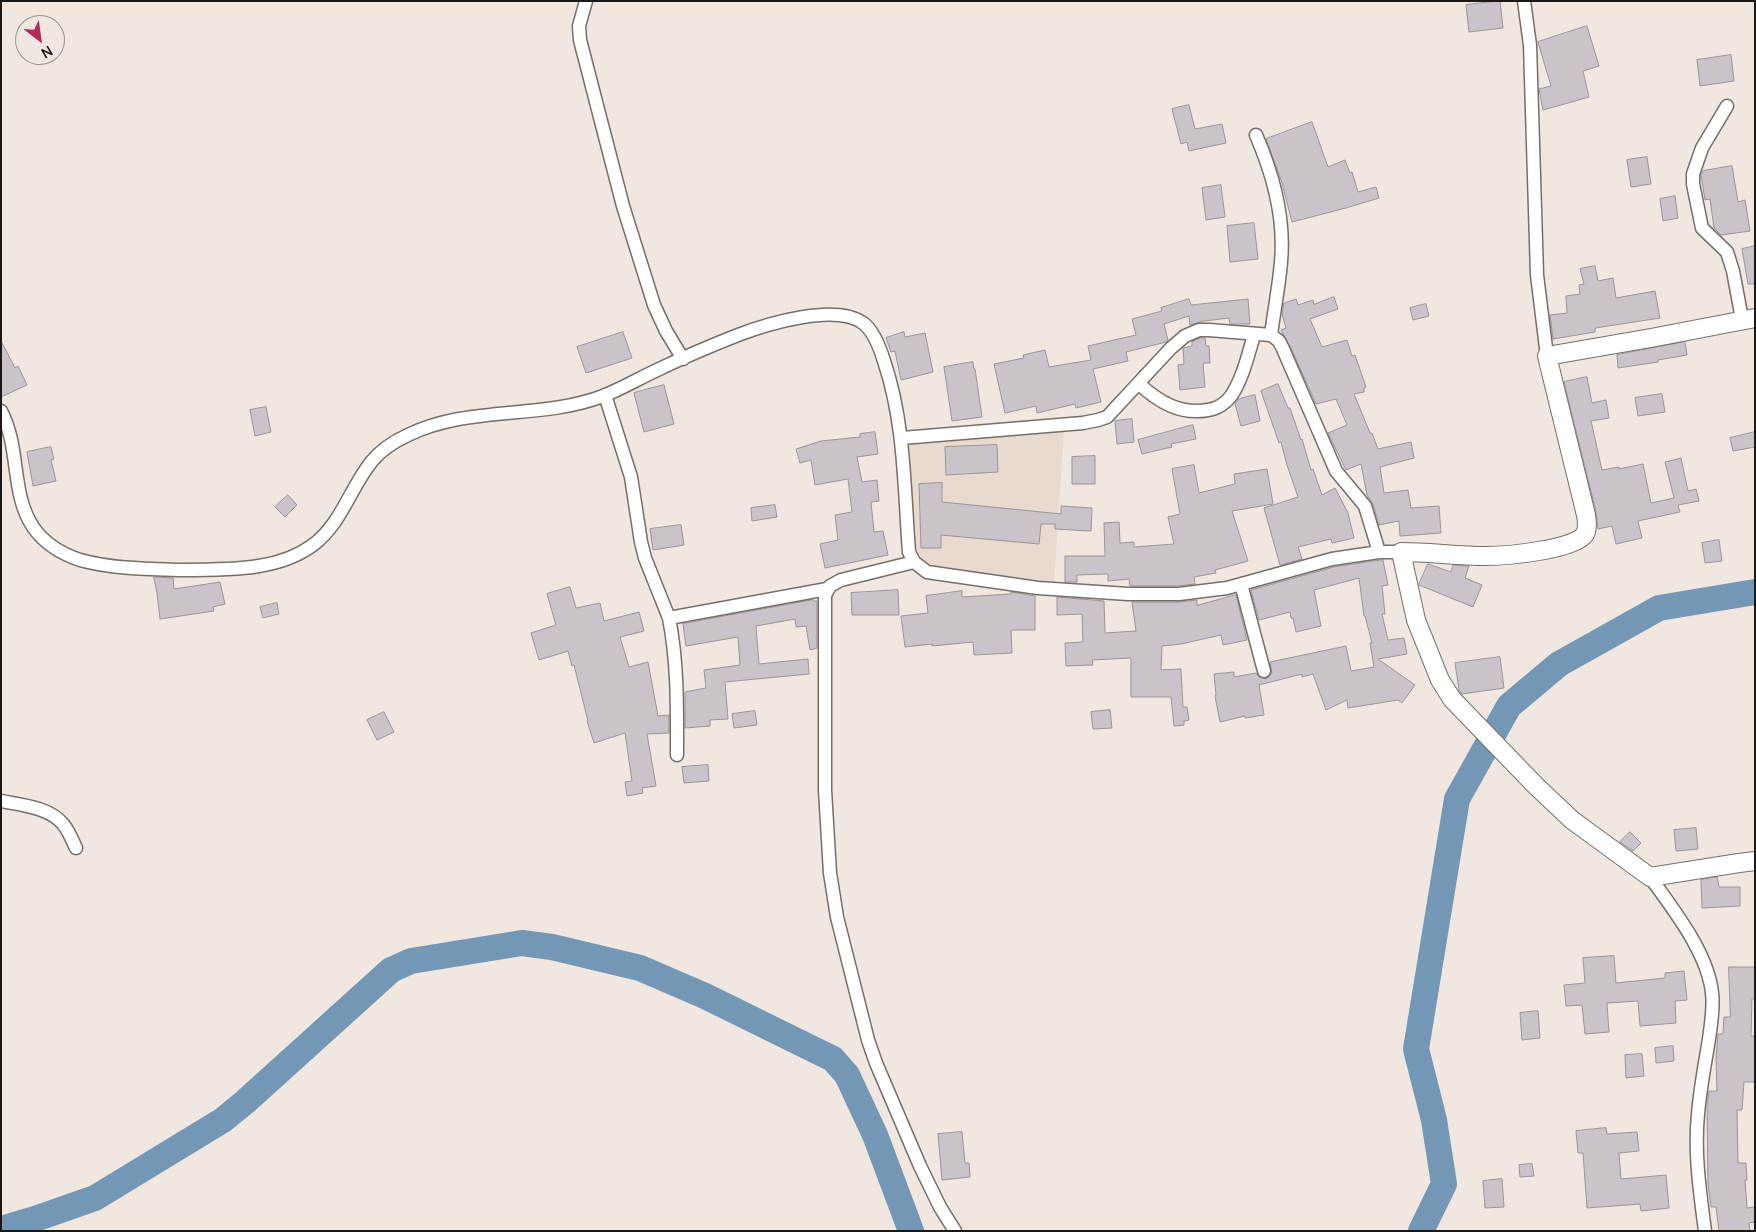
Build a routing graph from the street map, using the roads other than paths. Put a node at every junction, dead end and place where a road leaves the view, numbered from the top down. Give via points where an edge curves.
1 (586, 1) edge
2 (1524, 1) edge
3 (1728, 106) dead end
4 (1256, 135) dead end
5 (1748, 319) edge
6 (1254, 335) junction
7 (1270, 335) junction
8 (1548, 356) junction
9 (683, 358) junction
10 (1138, 384) junction
11 (606, 395) junction
12 (1, 411) edge
13 (902, 438) junction
14 (1379, 552) junction
15 (1401, 552) junction
16 (914, 562) junction
17 (1241, 584) junction
18 (827, 589) junction
19 (669, 618) junction
20 (1264, 671) dead end
21 (677, 755) dead end
22 (1, 801) edge
23 (76, 848) dead end
24 (1755, 861) edge
25 (1650, 877) junction
26 (955, 1231) edge
27 (1705, 1231) edge

1 - 9 street via 579,26 580,40 623,206 654,305
2 - 8 street via 1530,45 1537,275
3 - 5 street via 1702,148 1693,184 1702,228 1727,252
4 - 7 street via 1275,194 1282,240 1282,262
5 - 8 street
6 - 7 street
6 - 10 street via 1209,330 1192,333 1171,348
6 - 10 street via 1230,398 1213,410 1185,411 1165,404
7 - 14 street via 1283,349 1336,471 1365,506
8 - 15 street via 1586,515 1586,533 1570,544 1513,554
9 - 11 street
9 - 13 street via 778,322 816,314 848,316 862,322 873,334 894,398
10 - 13 street via 1107,416 1098,420
11 - 12 street via 566,407 450,420 406,436 384,449 371,462 333,526 313,545 290,558 261,566 215,570 110,566 79,559 60,551 41,537 21,503 12,439
11 - 19 street via 631,477 645,558
13 - 16 street via 909,552
14 - 15 street
14 - 17 street via 1312,563
15 - 25 street via 1416,620 1440,680 1452,699 1572,820
16 - 17 street via 935,575 1038,588 1179,594
16 - 18 street via 841,580
17 - 20 street
18 - 19 street
18 - 26 street via 824,600 825,790 830,872 837,917 876,1063 920,1166
19 - 21 street via 676,667
22 - 23 street via 34,808 58,819
24 - 25 street
25 - 27 street via 1700,954 1712,993 1697,1140

